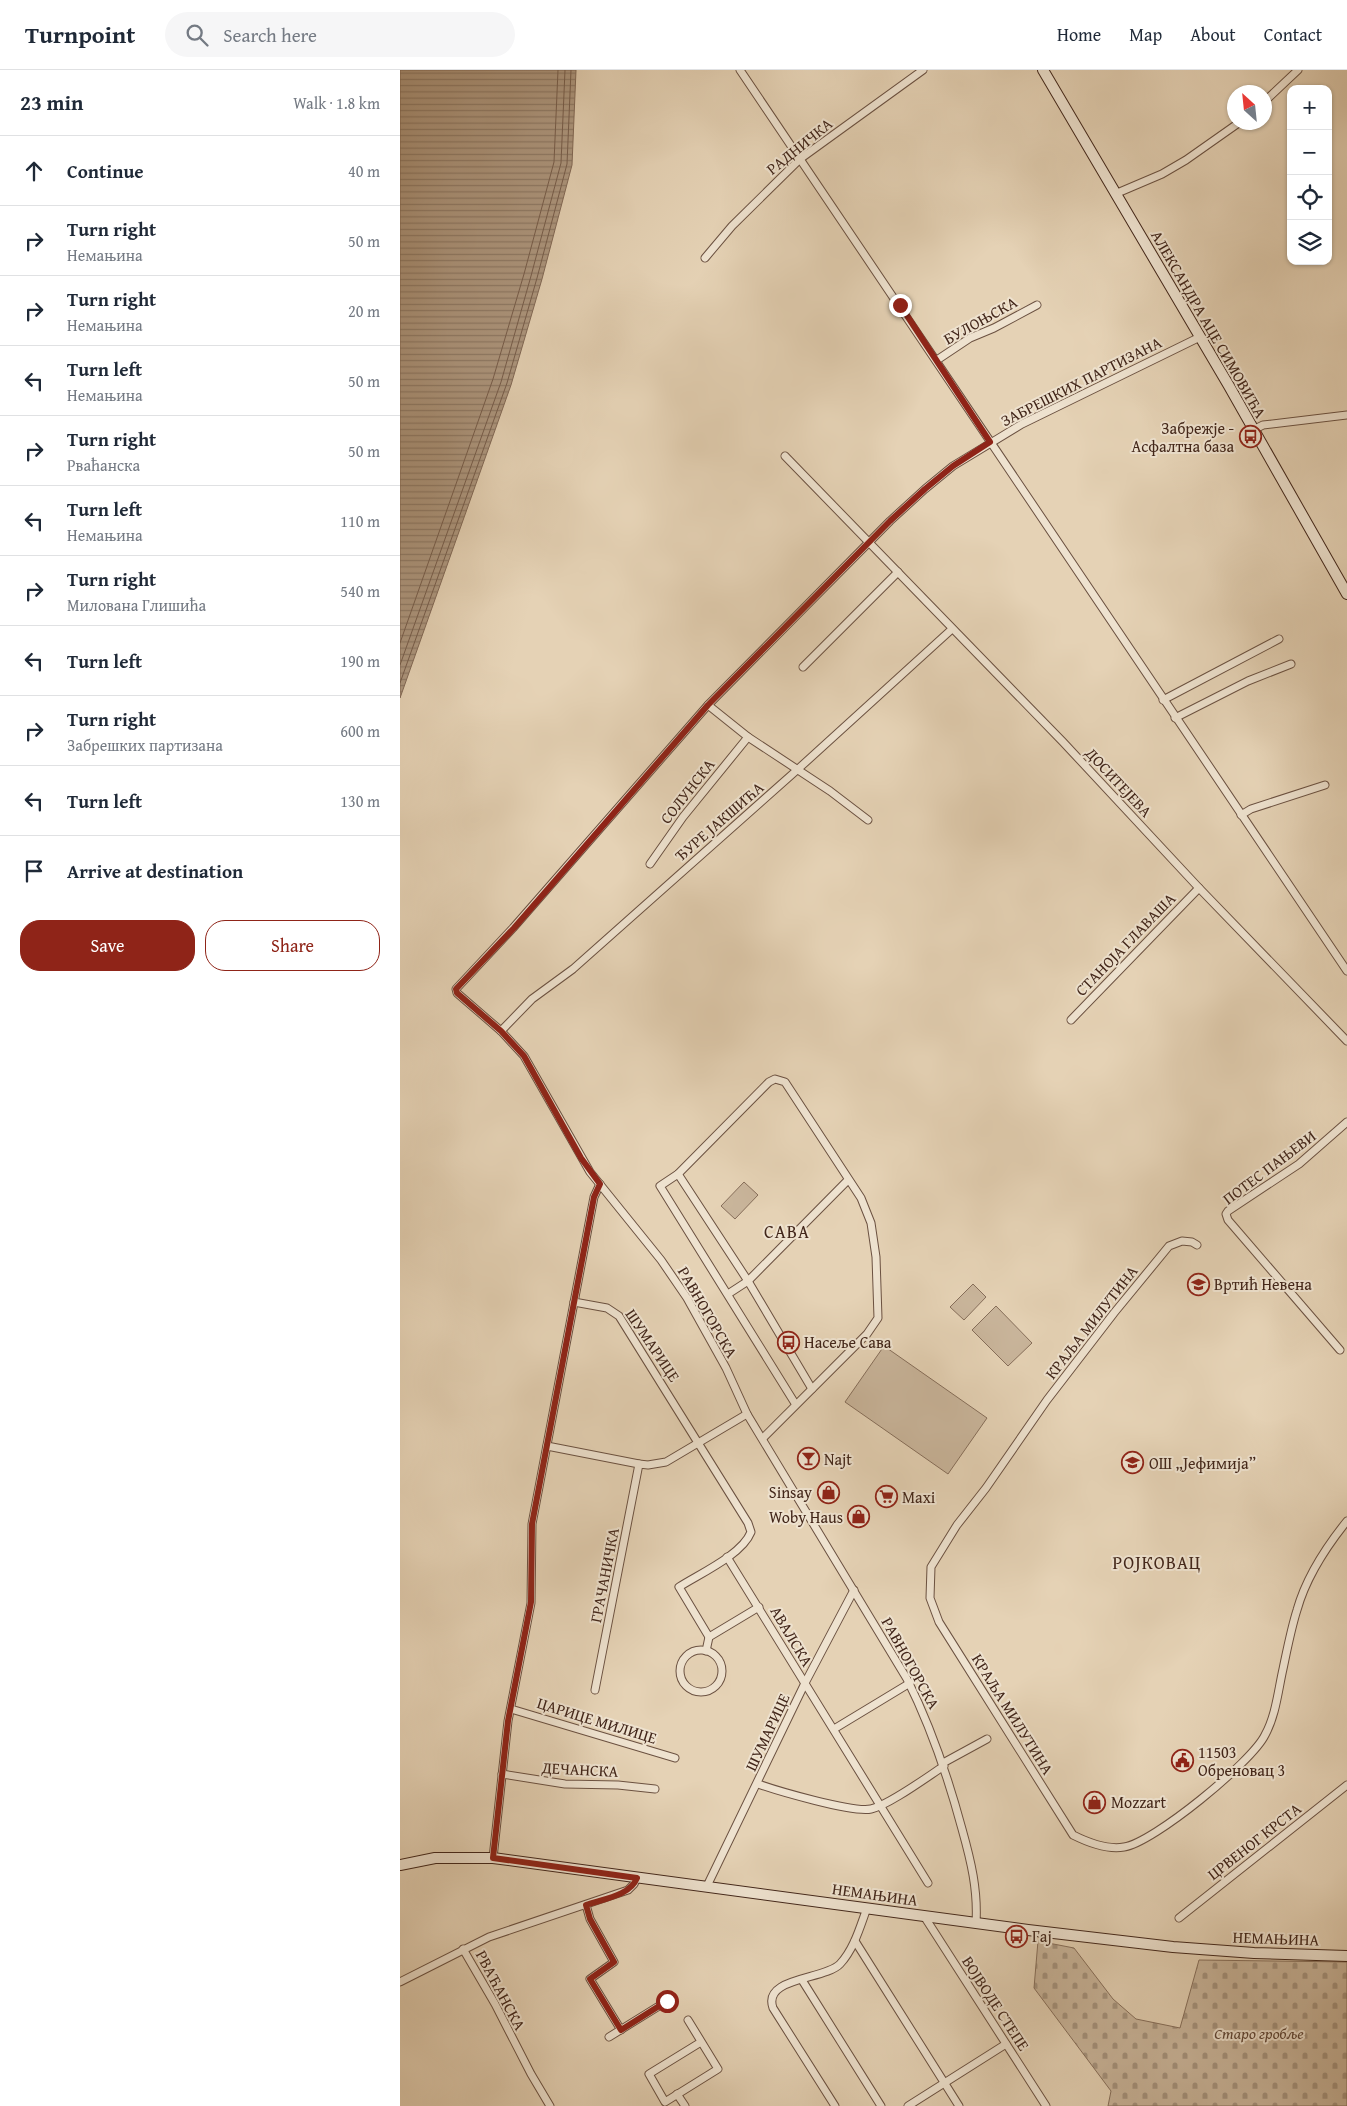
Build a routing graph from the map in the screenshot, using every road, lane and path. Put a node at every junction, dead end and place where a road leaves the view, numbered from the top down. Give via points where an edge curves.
1 (740, 70) edge
2 (923, 70) edge
3 (1043, 70) edge
4 (1298, 70) edge
5 (1272, 94) edge
6 (1229, 130) edge
7 (800, 159) junction
8 (1115, 194) junction
9 (705, 258) dead end
10 (1037, 305) dead end
11 (1200, 337) junction
12 (937, 360) junction
13 (1347, 415) edge
14 (1253, 430) junction
15 (990, 442) junction
16 (785, 456) dead end
17 (870, 543) junction
18 (898, 572) junction
19 (1343, 580) edge
20 (1347, 594) edge
21 (952, 629) junction
22 (1279, 639) dead end
23 (1291, 664) dead end
24 (803, 668) dead end
25 (1163, 700) junction
26 (708, 705) junction
27 (1175, 718) junction
28 (748, 737) junction
29 (797, 770) junction
30 (1325, 785) dead end
31 (1241, 815) junction
32 (868, 820) dead end
33 (650, 864) dead end
34 (1199, 888) junction
35 (1347, 971) edge
36 (456, 989) joint
37 (1071, 1020) dead end
38 (501, 1031) junction
39 (1347, 1041) edge
40 (1347, 1122) edge
41 (678, 1174) junction
42 (848, 1180) junction
43 (600, 1184) junction
44 (1197, 1245) dead end
45 (748, 1281) junction
46 (728, 1294) junction
47 (574, 1302) junction
48 (1340, 1350) dead end
49 (812, 1389) junction
50 (796, 1405) junction
51 (747, 1414) junction
52 (763, 1438) junction
53 (700, 1443) junction
54 (548, 1446) junction
55 (638, 1464) junction
56 (1347, 1521) edge
57 (727, 1557) junction
58 (854, 1590) junction
59 (759, 1607) junction
60 (709, 1637) junction
61 (706, 1651) junction
62 (805, 1683) junction
63 (910, 1683) junction
64 (595, 1690) dead end
65 (511, 1709) junction
66 (834, 1729) junction
67 (987, 1740) dead end
68 (675, 1758) dead end
69 (944, 1765) junction
70 (502, 1774) junction
71 (758, 1784) junction
72 (1347, 1785) edge
73 (655, 1789) dead end
74 (881, 1805) junction
75 (493, 1858) junction
76 (400, 1865) edge
77 (637, 1878) junction
78 (928, 1884) dead end
79 (707, 1886) junction
80 (586, 1905) junction
81 (867, 1908) junction
82 (924, 1916) junction
83 (1179, 1918) dead end
84 (976, 1923) junction
85 (855, 1941) junction
86 (463, 1949) junction
87 (1347, 1956) edge
88 (802, 1980) junction
89 (400, 1982) edge
90 (667, 2001) dead end
91 (688, 2020) dead end
92 (621, 2030) junction
93 (609, 2037) dead end
94 (701, 2042) junction
95 (1006, 2044) junction
96 (944, 2083) junction
97 (678, 2094) junction
98 (550, 2106) edge
99 (685, 2106) edge
100 (835, 2106) edge
101 (881, 2106) edge
102 (908, 2106) edge
103 (959, 2106) edge
104 (1046, 2106) edge

1 - 7 street
2 - 7 street, РАДНИЧКА
3 - 8 street, АЛЕКСАНДРА АЦЕ СИМОВИЋА
4 - 5 street
6 - 8 street via 1162,174
7 - 9 street, РАДНИЧКА via 732,226
7 - 12 street
8 - 11 street, АЛЕКСАНДРА АЦЕ СИМОВИЋА
10 - 12 street, БУЛОЊСКА via 970,338
11 - 14 street, АЛЕКСАНДРА АЦЕ СИМОВИЋА
11 - 15 street, ЗАБРЕШКИХ ПАРТИЗАНА
12 - 15 street
13 - 14 street via 1263,425
14 - 19 street, АЛЕКСАНДРА АЦЕ СИМОВИЋА
15 - 17 street, ЗАБРЕШКИХ ПАРТИЗАНА via 925,489
15 - 25 street
16 - 17 street, ДОСИТЕЈЕВА
17 - 18 street, ДОСИТЕЈЕВА
17 - 26 street, ЗАБРЕШКИХ ПАРТИЗАНА
18 - 21 street, ДОСИТЕЈЕВА
18 - 24 street
19 - 20 street, АЛЕКСАНДРА АЦЕ СИМОВИЋА
21 - 29 street, ЂУРЕ ЈАКШИЋА
21 - 34 street, ДОСИТЕЈЕВА
22 - 25 street
23 - 27 street via 1248,681
25 - 27 street
26 - 28 street
26 - 36 street, ЗАБРЕШКИХ ПАРТИЗАНА via 514,928
27 - 31 street
28 - 29 street
28 - 33 street, СОЛУНСКА via 683,817
29 - 32 street
29 - 38 street, ЂУРЕ ЈАКШИЋА via 573,969 540,993
30 - 31 street
31 - 35 street
34 - 37 street, СТАНОЈА ГЛАВАША
34 - 39 street, ДОСИТЕЈЕВА
36 - 38 street, РАВНОГОРСКА
38 - 43 street, РАВНОГОРСКА via 524,1056 581,1158
40 - 48 street, ПОТЕС ПАЊЕВИ via 1299,1164 1226,1214
41 - 42 street, РАВНОГОРСКА via 775,1079 785,1082
41 - 45 street
41 - 46 street, РАВНОГОРСКА via 660,1186
42 - 45 street, РАВНОГОРСКА
42 - 49 street, РАВНОГОРСКА via 861,1198 871,1223 878,1318 873,1328
43 - 47 street via 594,1197
43 - 51 street, РАВНОГОРСКА via 687,1298
44 - 56 street, КРАЉА МИЛУТИНА via 1182,1241 1169,1246 1047,1400 932,1567 930,1598 939,1622 1073,1835 1112,1848 1142,1841 1214,1788 1252,1754 1265,1737 1273,1717 1302,1594 1323,1553
45 - 46 street, РАВНОГОРСКА
45 - 49 street
46 - 50 street, РАВНОГОРСКА
47 - 53 street, ШУМАРИЦЕ via 607,1308 619,1316
47 - 54 street
49 - 50 street, РАВНОГОРСКА
50 - 52 street, РАВНОГОРСКА
51 - 52 street, РАВНОГОРСКА
51 - 53 street
52 - 58 street, РАВНОГОРСКА
53 - 55 street via 666,1462
53 - 57 street, ШУМАРИЦЕ via 751,1532 742,1545
54 - 55 street
54 - 65 street via 532,1524 531,1602
55 - 64 street, ГРАЧАНИЧКА
57 - 59 street, АВАЛСКА
57 - 60 street via 679,1587
58 - 62 street, ШУМАРИЦЕ
58 - 63 street, РАВНОГОРСКА
59 - 60 street
59 - 62 street, АВАЛСКА
60 - 61 street
61 - 61 street via 693,1652 681,1666 685,1685 697,1692 715,1687 722,1676 721,1663
62 - 66 street, АВАЛСКА
62 - 71 street, ШУМАРИЦЕ
63 - 66 street
63 - 69 street, РАВНОГОРСКА
65 - 68 street, ЦАРИЦЕ МИЛИЦЕ
65 - 70 street
66 - 74 street, АВАЛСКА
67 - 69 street
69 - 74 street
69 - 84 street, РАВНОГОРСКА via 974,1875 978,1903
70 - 73 street, ДЕЧАНСКА via 566,1784
70 - 75 street
71 - 74 street via 852,1809 868,1810
71 - 79 street, ШУМАРИЦЕ
72 - 83 street, ЦРВЕНОГ КРСТА
74 - 78 street, АВАЛСКА
75 - 76 street, НЕМАЊИНА via 435,1858
75 - 77 street, НЕМАЊИНА
77 - 79 street, НЕМАЊИНА
77 - 80 street, РВАЋАНСКА via 628,1890
79 - 81 street, НЕМАЊИНА
80 - 86 street, РВАЋАНСКА via 489,1936
80 - 92 street via 590,1919 614,1962 590,1979
81 - 82 street, НЕМАЊИНА
81 - 85 street
82 - 84 street, НЕМАЊИНА
82 - 95 street, ВОЈВОДЕ СТЕПЕ
84 - 87 street, НЕМАЊИНА via 1173,1947 1254,1954
85 - 88 street via 835,1968
85 - 96 street
86 - 89 street
86 - 98 street, РВАЋАНСКА
88 - 100 street via 777,1990 771,2003
88 - 101 street
90 - 92 street
91 - 94 street
92 - 93 street
94 - 97 street via 718,2069
94 - 97 street via 649,2074 666,2102
95 - 96 street
95 - 104 street, ВОЈВОДЕ СТЕПЕ
96 - 102 street
96 - 103 street
97 - 99 street

